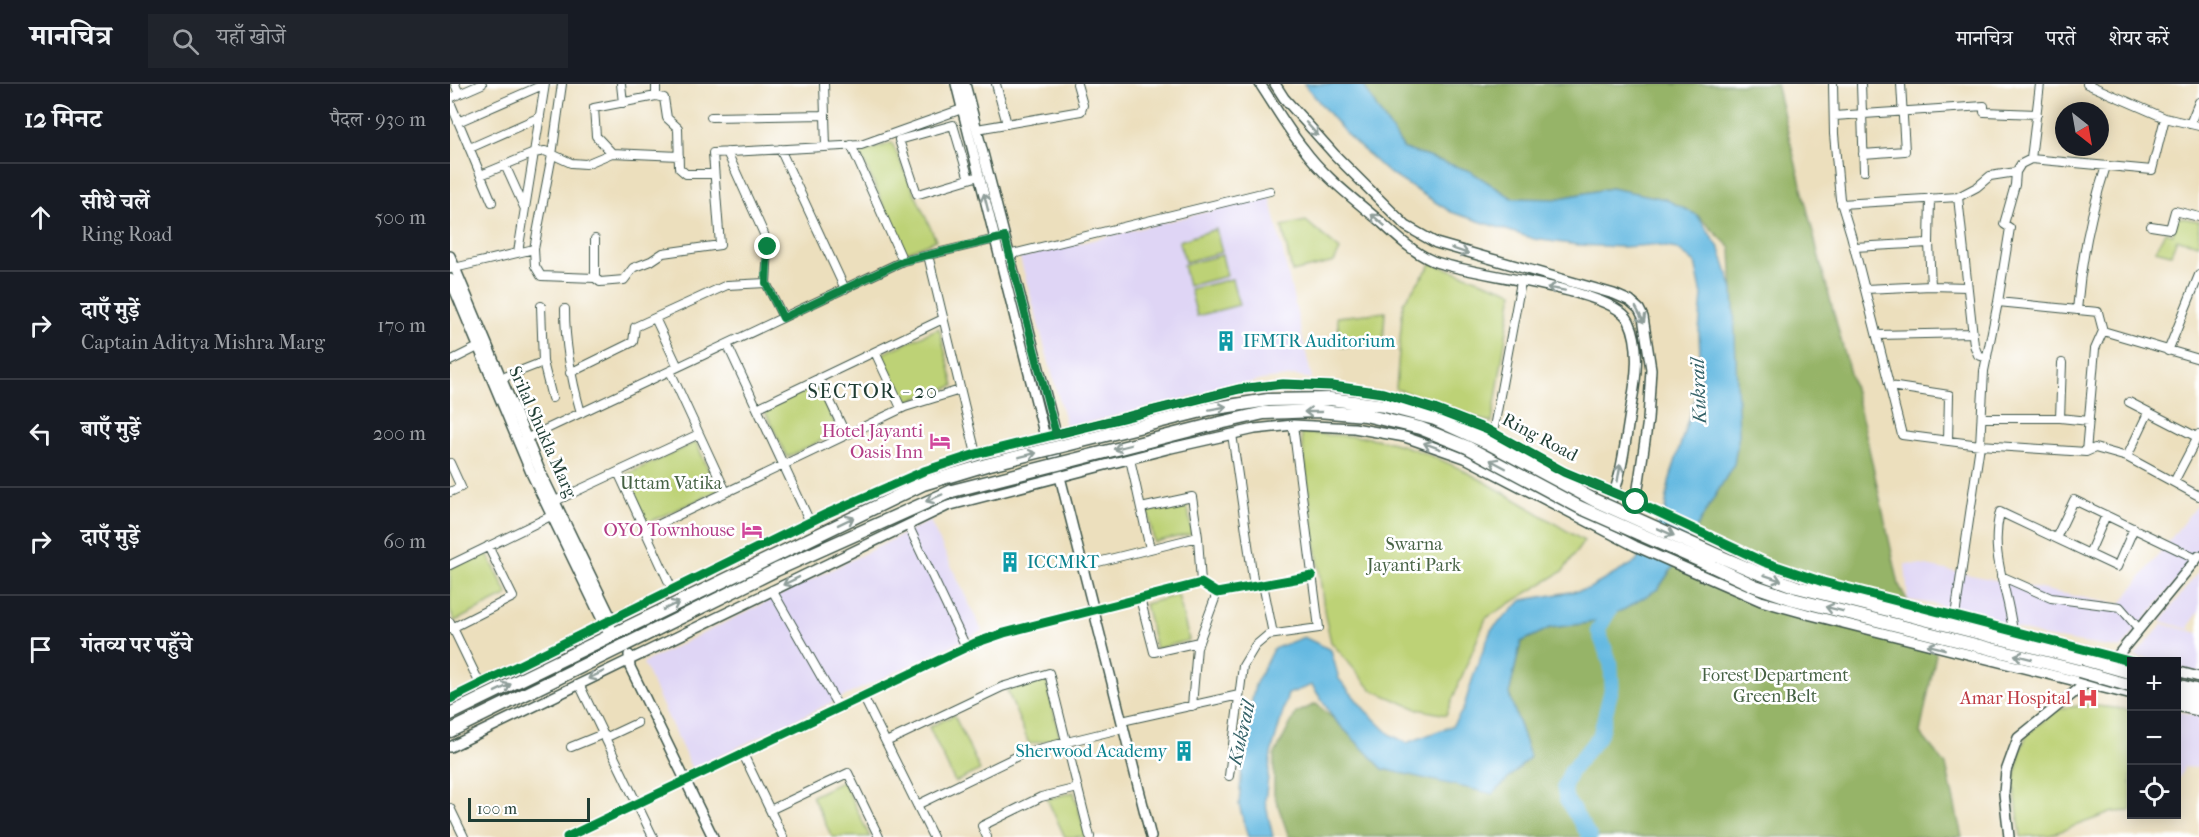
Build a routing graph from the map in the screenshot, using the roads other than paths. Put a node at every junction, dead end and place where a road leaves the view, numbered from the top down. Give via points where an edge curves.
1 (455, 84) edge
2 (482, 84) edge
3 (545, 84) edge
4 (562, 84) edge
5 (621, 84) edge
6 (656, 84) edge
7 (824, 84) edge
8 (956, 84) edge
9 (965, 84) edge
10 (996, 84) edge
11 (1077, 84) edge
12 (1260, 84) edge
13 (1275, 84) edge
14 (1833, 84) edge
15 (1861, 84) edge
16 (1901, 84) edge
17 (2040, 84) edge
18 (2087, 84) edge
19 (459, 94) junction
20 (656, 96) junction
21 (450, 98) edge
22 (450, 102) edge
23 (2199, 102) edge
24 (623, 103) junction
25 (962, 109) junction
26 (1903, 111) junction
27 (1862, 114) junction
28 (2037, 114) junction
29 (825, 115) junction
30 (1834, 116) junction
31 (540, 117) junction
32 (711, 117) dead end
33 (2165, 118) junction
34 (458, 122) junction
35 (1007, 124) junction
36 (2190, 124) junction
37 (2199, 126) edge
38 (977, 129) junction
39 (851, 145) junction
40 (826, 147) junction
41 (470, 148) junction
42 (780, 149) junction
43 (727, 152) junction
44 (534, 153) junction
45 (612, 153) junction
46 (1863, 154) junction
47 (552, 155) junction
48 (679, 156) junction
49 (2031, 159) junction
50 (505, 165) junction
51 (2106, 166) junction
52 (1864, 171) dead end
53 (2016, 172) junction
54 (714, 174) junction
55 (481, 175) junction
56 (979, 176) junction
57 (969, 179) junction
58 (1270, 191) dead end
59 (1958, 197) junction
60 (1930, 198) junction
61 (492, 201) dead end
62 (1841, 204) junction
63 (525, 208) junction
64 (2199, 217) edge
65 (2151, 226) dead end
66 (595, 238) dead end
67 (1000, 238) junction
68 (1929, 243) junction
69 (1854, 247) junction
70 (534, 249) junction
71 (518, 252) junction
72 (928, 255) junction
73 (450, 256) edge
74 (1005, 256) junction
75 (903, 261) junction
76 (452, 269) edge
77 (2199, 275) edge
78 (595, 278) junction
79 (450, 279) edge
80 (1521, 282) junction
81 (766, 283) junction
82 (1931, 286) junction
83 (1967, 287) junction
84 (845, 289) junction
85 (1865, 289) junction
86 (1998, 302) junction
87 (541, 306) dead end
88 (565, 309) dead end
89 (2077, 310) junction
90 (655, 318) junction
91 (783, 318) junction
92 (943, 319) junction
93 (2103, 331) junction
94 (1972, 333) junction
95 (1877, 335) junction
96 (727, 344) junction
97 (482, 345) junction
98 (2168, 351) junction
99 (875, 352) junction
100 (1987, 358) junction
101 (2199, 359) edge
102 (450, 361) edge
103 (543, 362) junction
104 (2062, 363) dead end
105 (674, 369) junction
106 (570, 373) junction
107 (819, 378) junction
108 (497, 380) junction
109 (1890, 386) junction
110 (960, 390) junction
111 (552, 398) dead end
112 (2129, 402) dead end
113 (757, 408) junction
114 (902, 408) junction
115 (2148, 412) junction
116 (581, 413) junction
117 (1982, 418) junction
118 (2060, 418) junction
119 (2089, 421) junction
120 (1293, 425) junction
121 (1493, 433) junction
122 (699, 434) junction
123 (1056, 434) junction
124 (1232, 434) junction
125 (846, 435) junction
126 (2198, 436) edge
127 (1045, 437) junction
128 (522, 440) junction
129 (1948, 441) junction
130 (1980, 445) junction
131 (2086, 452) junction
132 (976, 454) junction
133 (2127, 457) junction
134 (1130, 459) junction
135 (1056, 461) junction
136 (450, 463) edge
137 (783, 465) junction
138 (618, 472) junction
139 (1059, 477) junction
140 (2174, 482) junction
141 (450, 492) edge
142 (726, 492) junction
143 (1616, 494) junction
144 (2199, 496) edge
145 (1636, 502) junction
146 (551, 503) junction
147 (1591, 505) junction
148 (1141, 508) junction
149 (556, 514) junction
150 (2106, 515) junction
151 (810, 522) junction
152 (908, 525) junction
153 (1600, 528) junction
154 (2134, 528) junction
155 (645, 531) junction
156 (1198, 537) junction
157 (2056, 538) junction
158 (1622, 539) junction
159 (488, 546) junction
160 (1150, 549) junction
161 (2089, 554) junction
162 (2198, 557) edge
163 (450, 565) edge
164 (1082, 566) junction
165 (1713, 566) junction
166 (1312, 576) junction
167 (2001, 576) junction
168 (1201, 583) junction
169 (1263, 585) junction
170 (1254, 586) junction
171 (672, 589) junction
172 (772, 590) junction
173 (1217, 593) junction
174 (1140, 598) junction
175 (1094, 610) junction
176 (1955, 616) junction
177 (607, 620) junction
178 (451, 626) edge
179 (2139, 629) junction
180 (2013, 632) junction
181 (614, 634) junction
182 (1273, 634) junction
183 (1199, 642) junction
184 (621, 647) junction
185 (966, 647) junction
186 (2115, 658) junction
187 (2127, 661) edge
188 (628, 662) junction
189 (2181, 672) edge
190 (2127, 673) edge
191 (2199, 677) edge
192 (480, 684) junction
193 (579, 684) junction
194 (2084, 684) junction
195 (2181, 686) edge
196 (2127, 689) edge
197 (2127, 690) edge
198 (2199, 691) edge
199 (1239, 695) junction
200 (863, 696) junction
201 (2181, 698) edge
202 (450, 699) edge
203 (2199, 702) edge
204 (1192, 706) junction
205 (2181, 707) edge
206 (839, 708) junction
207 (2199, 711) edge
208 (450, 714) edge
209 (637, 723) dead end
210 (1123, 725) junction
211 (450, 731) edge
212 (604, 736) junction
213 (886, 742) junction
214 (1066, 742) junction
215 (450, 747) edge
216 (571, 747) dead end
217 (743, 754) junction
218 (1229, 776) dead end
219 (686, 781) junction
220 (1078, 788) junction
221 (636, 804) junction
222 (917, 806) junction
223 (450, 808) edge
224 (770, 810) junction
225 (464, 837) edge
226 (567, 837) edge
227 (652, 837) edge
228 (713, 837) edge
229 (783, 837) edge
230 (879, 837) edge
231 (933, 837) edge
232 (987, 837) edge
233 (1090, 837) edge
234 (1151, 837) edge
235 (2009, 837) edge

1 - 19 street
2 - 19 street
3 - 31 street
3 - 34 street
4 - 47 street
5 - 24 street
6 - 20 street
7 - 29 street
8 - 25 street
9 - 38 street
10 - 35 street
11 - 35 street via 1081,111
80 -> 12 street via 1432,261 1402,242 1304,150
13 -> 145 street via 1335,155 1406,226 1436,243 1614,294 1639,309 1646,327 1651,369
14 - 30 street
15 - 27 street
16 - 26 street
17 - 28 street
18 - 33 street
19 - 21 street
20 - 24 street
20 - 48 street via 664,98 667,118 678,128
22 - 34 street
23 - 36 street
24 - 45 street via 594,108 596,136
25 - 39 street via 861,145
25 - 56 street
26 - 27 street
26 - 28 street via 1984,106 1984,112
26 - 46 street via 1905,151
27 - 30 street
27 - 46 street
28 - 49 street
29 - 32 street
29 - 40 street
30 - 62 street
31 - 41 street
31 - 44 street
33 - 36 street
33 - 51 street via 2152,170
34 - 41 street
35 - 38 street
36 - 37 street
38 - 67 street
39 - 40 street
39 - 75 street
40 - 42 street
41 - 55 street
42 - 43 street
42 - 84 street
43 - 54 street via 713,153
43 - 81 street via 765,234
44 - 47 street via 545,151
44 - 50 street
44 - 63 street
45 - 47 street via 586,164
45 - 48 street
46 - 52 street
47 - 70 street
48 - 54 street via 679,168 686,174
49 - 51 street
49 - 53 street
50 - 55 street
50 - 63 street
51 - 89 street via 2081,269
53 - 59 street via 1990,176
53 - 86 street via 2004,224 2010,228
54 - 78 street via 720,244 663,253 633,268 624,280 600,282
55 - 61 street
56 - 57 street
67 -> 56 street
57 - 57 street via 917,194 898,140 953,125
58 - 74 street
59 - 60 street
59 - 83 street
60 - 62 street
60 - 68 street
62 - 69 street
63 - 71 street
64 - 65 street via 2175,211 2170,229
66 - 78 street
67 - 72 street
67 - 74 street
68 - 69 street
68 - 82 street
69 - 85 street
70 - 71 street
70 - 78 street via 535,266 541,276
71 - 76 street
72 - 75 street
72 - 92 street
73 - 76 street, Srilal Shukla Marg
74 - 123 street
74 - 127 street
75 - 84 street
76 - 97 street, Srilal Shukla Marg
77 - 98 street
79 - 97 street, Srilal Shukla Marg
80 - 121 street
143 -> 80 street via 1635,384 1635,344 1629,320 1620,310 1581,293
81 - 90 street via 727,285
81 - 91 street
82 - 83 street
82 - 85 street
83 - 94 street
84 - 91 street
85 - 95 street
86 - 89 street
86 - 100 street
87 - 103 street
88 - 106 street
89 - 93 street via 2098,312
90 - 105 street
90 - 106 street via 635,327 633,342
91 - 96 street
92 - 99 street
92 - 110 street
93 - 98 street
93 - 119 street via 2095,349
94 - 95 street
94 - 100 street via 1978,355
95 - 109 street
96 - 105 street
96 - 113 street
97 - 102 street
97 - 108 street, Srilal Shukla Marg
98 - 101 street
99 - 107 street
99 - 114 street
100 - 117 street
103 - 108 street
103 - 111 street
104 - 118 street
105 - 116 street
105 - 122 street
106 - 116 street
107 - 113 street
107 - 125 street
108 - 128 street, Srilal Shukla Marg
109 - 129 street via 1902,435
109 - 129 street via 1948,395
110 - 114 street
110 - 132 street
112 - 115 street
113 - 137 street
114 - 125 street
115 - 126 street
115 - 133 street
116 - 128 street
117 - 118 street
117 - 130 street
118 - 119 street
119 - 131 street
120 - 124 street
153 -> 120 street via 1465,458 1405,437 1354,428
120 - 166 street
121 - 123 street, Ring Road via 1383,393 1283,384 1239,389
121 - 143 street, Ring Road via 1564,472
122 - 138 street
122 - 142 street
123 - 127 street, Ring Road
123 - 135 street
124 - 134 street
124 - 170 street
125 - 137 street
126 - 140 street
127 - 132 street, Ring Road
127 - 135 street
128 - 146 street, Srilal Shukla Marg
129 - 130 street
130 - 131 street
130 - 176 street
131 - 133 street via 2095,448
132 - 151 street, Ring Road via 924,471
133 - 140 street
134 - 139 street
134 - 148 street
135 - 139 street
136 - 141 street via 462,487
137 - 142 street
137 - 151 street
138 - 146 street
138 - 155 street
139 - 152 street via 947,506
139 - 164 street
140 - 144 street
142 - 155 street
143 - 145 street, Ring Road
143 - 153 street
145 - 158 street
145 - 176 street, Ring Road via 1764,562 1823,582
146 - 149 street, Srilal Shukla Marg
147 - 165 highway, bridge
181 -> 147 highway, Ring Road, bridge via 923,483 1199,412 1268,400 1330,399 1385,406 1435,419 1488,443
147 -> 184 highway, bridge via 1420,429 1365,416 1318,411 1264,413 952,491 776,570
148 - 156 street via 1192,497
148 - 160 street
149 - 159 street
149 - 177 street, Srilal Shukla Marg
150 - 154 street
150 - 157 street via 2074,500
150 - 161 street
151 - 171 street, Ring Road
152 -> 172 street
152 - 185 street
153 - 158 street
154 - 161 street via 2116,567
154 - 162 street
155 - 171 street
156 - 160 street
156 - 168 street
157 - 161 street
157 - 167 street via 2001,512 1995,546
158 - 165 street via 1635,546
159 - 163 street
159 - 178 street via 513,597
160 - 164 street
162 - 179 street
164 - 175 street
165 -> 190 highway, bridge via 1756,572 1797,587
194 -> 165 street via 1761,601
196 -> 165 highway, bridge via 1793,599
166 - 169 street
166 - 182 street via 1319,628
167 - 179 street via 2051,598 2120,607
167 - 180 street
168 - 173 street
168 - 174 street
169 - 170 street
169 - 182 street
170 - 173 street
171 - 177 street, Ring Road
172 - 188 street
172 - 206 street
173 - 183 street
174 - 175 street
174 - 183 street via 1154,652
175 - 185 street
175 - 210 street
176 - 180 street, Ring Road
177 - 181 street, Srilal Shukla Marg
177 - 192 street, Ring Road
178 - 192 street
179 - 186 street
180 - 186 street, Ring Road
208 -> 181 highway, Ring Road
182 - 199 street via 1255,646 1243,666
183 - 204 street
184 - 188 street
184 - 211 highway
185 - 200 street
186 - 187 street, Ring Road
186 - 194 street
188 -> 193 street
188 - 219 street
189 - 191 street
192 - 202 street, Ring Road
193 - 212 street
193 - 215 street
194 - 197 street
194 - 235 street via 2018,738 2006,771 2004,793
195 - 198 highway
199 - 204 street
199 - 218 street
200 - 206 street
200 - 213 street
201 - 203 highway
204 - 210 street
205 - 207 street
206 - 217 street
209 - 212 street
210 - 214 street
210 - 234 street
212 - 216 street
212 - 221 street
213 - 214 street via 1002,687 1050,673
213 - 222 street
214 - 220 street
214 - 222 street via 1026,752
217 - 219 street
217 - 224 street
219 - 221 street
219 - 228 street
220 - 232 street via 1041,797 982,826
220 - 233 street
221 - 226 street
221 - 227 street
222 - 231 street
223 - 225 street
224 - 229 street
224 - 230 street via 848,773

